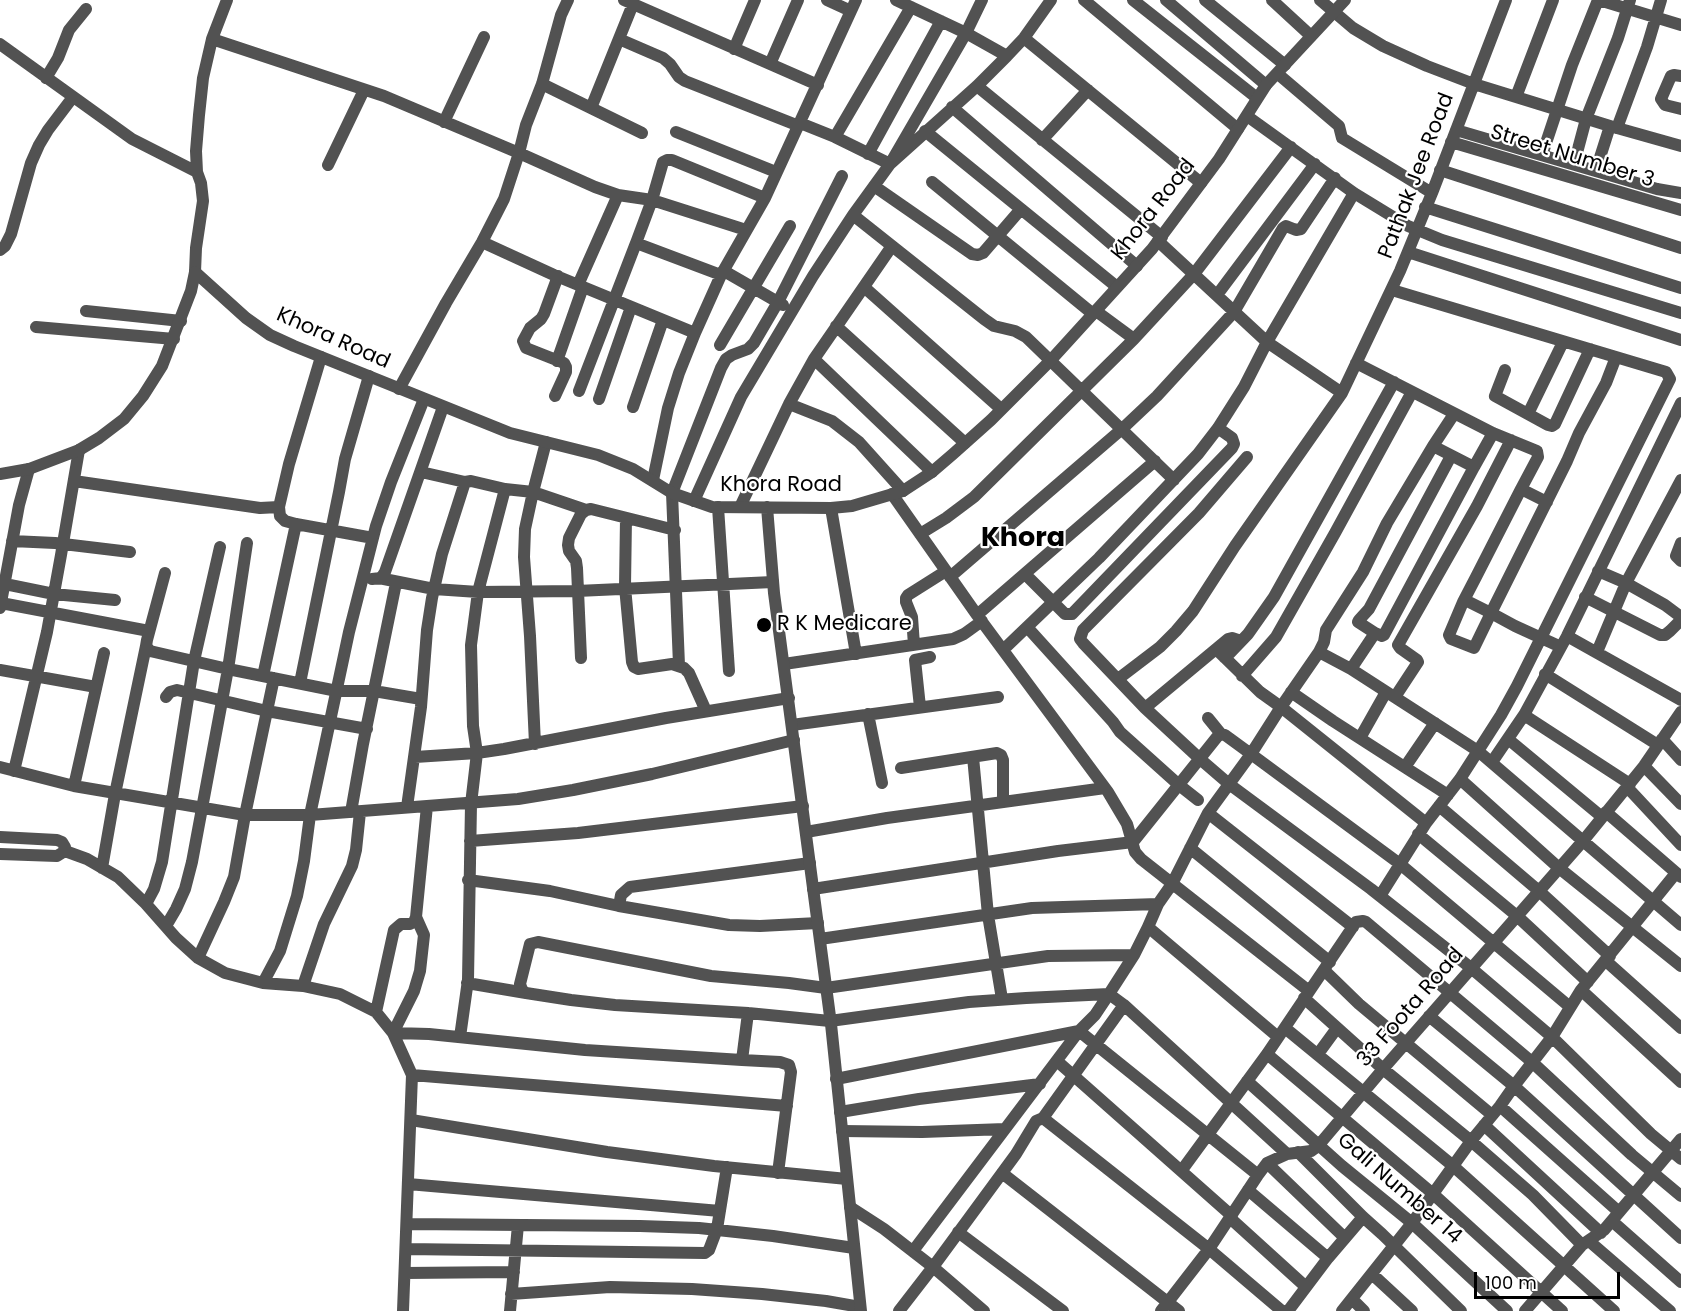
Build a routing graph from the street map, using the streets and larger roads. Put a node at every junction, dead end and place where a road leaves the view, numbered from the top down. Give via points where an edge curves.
1 (227, 0) edge
2 (568, 0) edge
3 (755, 0) edge
4 (798, 0) edge
5 (827, 0) edge
6 (896, 0) edge
7 (982, 0) edge
8 (1051, 0) edge
9 (1084, 0) edge
10 (1133, 0) edge
11 (1166, 0) edge
12 (1205, 0) edge
13 (1272, 0) edge
14 (1320, 0) edge
15 (1345, 0) edge
16 (1506, 0) edge
17 (1553, 0) edge
18 (1599, 0) edge
19 (1661, 0) edge
20 (629, 2) edge
21 (1629, 4) edge
22 (854, 6) edge
23 (917, 6) edge
24 (86, 9) dead end
25 (1334, 12) junction
26 (1657, 17) junction
27 (941, 21) junction
28 (1681, 25) edge
29 (966, 33) junction
30 (1311, 36) junction
31 (484, 37) dead end
32 (1024, 38) junction
33 (212, 39) junction
34 (619, 39) junction
35 (0, 44) edge
36 (734, 48) junction
37 (1007, 56) junction
38 (770, 64) junction
39 (1281, 69) junction
40 (1681, 76) edge
41 (46, 78) junction
42 (542, 84) junction
43 (1474, 84) junction
44 (818, 85) junction
45 (1266, 85) junction
46 (978, 86) junction
47 (364, 90) junction
48 (1088, 90) junction
49 (73, 97) junction
50 (1516, 97) junction
51 (1257, 98) junction
52 (952, 107) junction
53 (591, 108) junction
54 (1556, 109) junction
55 (1681, 109) edge
56 (1248, 116) junction
57 (1586, 119) junction
58 (444, 122) junction
59 (800, 124) junction
60 (1613, 127) junction
61 (1238, 129) junction
62 (925, 131) junction
63 (676, 132) dead end
64 (642, 133) dead end
65 (1453, 136) junction
66 (835, 137) junction
67 (1042, 140) junction
68 (1681, 146) edge
69 (1291, 147) junction
70 (519, 153) junction
71 (868, 154) junction
72 (1542, 155) junction
73 (890, 164) junction
74 (1315, 164) junction
75 (1574, 164) junction
76 (328, 165) dead end
77 (1440, 170) junction
78 (1596, 170) junction
79 (197, 172) junction
80 (776, 172) junction
81 (842, 176) dead end
82 (1335, 178) junction
83 (932, 182) dead end
84 (1201, 183) junction
85 (874, 186) junction
86 (1354, 193) junction
87 (1432, 193) junction
88 (1681, 194) edge
89 (618, 195) junction
90 (765, 198) junction
91 (652, 200) junction
92 (1425, 207) junction
93 (1021, 209) junction
94 (1681, 210) edge
95 (853, 215) junction
96 (790, 226) dead end
97 (746, 230) junction
98 (1417, 230) junction
99 (999, 235) junction
100 (1160, 239) junction
101 (482, 242) junction
102 (636, 243) junction
103 (892, 246) junction
104 (1681, 248) edge
105 (0, 250) edge
106 (1408, 252) junction
107 (1137, 266) junction
108 (195, 272) junction
109 (722, 273) junction
110 (1194, 274) junction
111 (558, 276) junction
112 (581, 286) junction
113 (864, 287) junction
114 (1117, 287) junction
115 (754, 288) junction
116 (1681, 288) edge
117 (1392, 290) junction
118 (1217, 295) junction
119 (614, 300) junction
120 (778, 302) junction
121 (631, 307) junction
122 (792, 310) junction
123 (86, 311) dead end
124 (1095, 312) junction
125 (1234, 312) junction
126 (1681, 313) edge
127 (663, 320) junction
128 (181, 321) junction
129 (836, 326) junction
130 (36, 327) dead end
131 (695, 333) junction
132 (174, 339) junction
133 (1134, 339) junction
134 (1681, 340) edge
135 (1267, 342) junction
136 (1563, 342) junction
137 (720, 345) dead end
138 (1590, 349) junction
139 (321, 357) junction
140 (1616, 357) junction
141 (814, 359) junction
142 (1051, 360) junction
143 (557, 361) junction
144 (1356, 363) junction
145 (1505, 370) dead end
146 (369, 376) junction
147 (1394, 382) junction
148 (399, 389) junction
149 (1082, 390) junction
150 (579, 391) dead end
151 (1412, 392) junction
152 (1342, 393) junction
153 (555, 396) dead end
154 (424, 399) junction
155 (598, 399) dead end
156 (1681, 403) edge
157 (789, 404) junction
158 (633, 406) dead end
159 (444, 407) junction
160 (1001, 409) junction
161 (1454, 414) junction
162 (1528, 414) junction
163 (1218, 428) junction
164 (1122, 429) junction
165 (1493, 433) junction
166 (1511, 440) junction
167 (546, 442) junction
168 (965, 443) junction
169 (1433, 446) junction
170 (79, 450) junction
171 (1451, 456) junction
172 (1247, 458) dead end
173 (1155, 461) junction
174 (1474, 467) junction
175 (30, 469) junction
176 (421, 472) junction
177 (932, 472) junction
178 (0, 474) edge
179 (653, 480) junction
180 (1174, 480) junction
181 (1681, 480) edge
182 (74, 481) junction
183 (465, 482) junction
184 (505, 489) junction
185 (1521, 489) junction
186 (533, 492) junction
187 (897, 492) junction
188 (672, 493) junction
189 (694, 501) junction
190 (1547, 502) junction
191 (279, 507) junction
192 (718, 507) junction
193 (740, 507) junction
194 (767, 507) junction
195 (831, 508) junction
196 (586, 510) junction
197 (626, 518) junction
198 (296, 524) junction
199 (675, 530) junction
200 (331, 531) junction
201 (920, 534) junction
202 (373, 538) junction
203 (12, 541) junction
204 (247, 543) dead end
205 (1681, 543) edge
206 (63, 544) junction
207 (220, 547) dead end
208 (130, 552) dead end
209 (1681, 561) edge
210 (1598, 571) junction
211 (165, 573) dead end
212 (948, 574) junction
213 (1025, 574) junction
214 (362, 577) junction
215 (379, 578) junction
216 (773, 582) junction
217 (396, 583) junction
218 (1626, 583) junction
219 (5, 584) junction
220 (722, 584) junction
221 (676, 586) junction
222 (625, 587) junction
223 (434, 589) junction
224 (577, 591) junction
225 (478, 592) junction
226 (526, 592) junction
227 (54, 594) junction
228 (1586, 597) junction
229 (115, 600) dead end
230 (1465, 600) junction
231 (1053, 603) junction
232 (1, 606) edge
233 (1340, 609) junction
234 (1614, 612) junction
235 (50, 613) junction
236 (1491, 613) junction
237 (1065, 614) junction
238 (980, 618) junction
239 (1681, 618) edge
240 (1358, 622) junction
241 (1027, 627) junction
242 (149, 631) junction
243 (1375, 633) junction
244 (1080, 634) junction
245 (1541, 637) junction
246 (1564, 641) junction
247 (914, 645) junction
248 (146, 646) junction
249 (1004, 649) junction
250 (1319, 652) junction
251 (1597, 652) junction
252 (104, 653) dead end
253 (856, 654) junction
254 (1221, 654) junction
255 (930, 657) dead end
256 (581, 658) dead end
257 (194, 661) junction
258 (784, 664) junction
259 (679, 665) junction
260 (228, 669) junction
261 (1351, 669) junction
262 (0, 670) edge
263 (729, 671) dead end
264 (1545, 674) junction
265 (1242, 676) junction
266 (37, 677) junction
267 (268, 677) junction
268 (1118, 679) junction
269 (300, 683) junction
270 (96, 687) junction
271 (337, 690) junction
272 (374, 692) junction
273 (1291, 692) junction
274 (189, 693) junction
275 (1391, 695) junction
276 (166, 696) dead end
277 (998, 697) dead end
278 (789, 698) junction
279 (422, 699) junction
280 (222, 700) junction
281 (1681, 700) edge
282 (920, 707) junction
283 (1281, 707) junction
284 (1145, 708) junction
285 (267, 711) junction
286 (706, 711) junction
287 (1681, 712) edge
288 (868, 714) junction
289 (1524, 715) junction
290 (1208, 718) dead end
291 (330, 722) junction
292 (1435, 723) junction
293 (792, 725) junction
294 (367, 729) junction
295 (1221, 734) junction
296 (1360, 738) junction
297 (1509, 739) junction
298 (794, 740) junction
299 (1660, 742) junction
300 (535, 744) junction
301 (1478, 751) junction
302 (477, 753) junction
303 (1251, 754) junction
304 (415, 757) junction
305 (973, 757) junction
306 (1200, 759) junction
307 (1681, 760) edge
308 (1492, 762) junction
309 (1644, 766) junction
310 (0, 767) edge
311 (1405, 767) junction
312 (901, 768) dead end
313 (14, 771) junction
314 (1460, 779) junction
315 (882, 783) dead end
316 (1229, 784) junction
317 (1179, 785) junction
318 (74, 786) junction
319 (1628, 786) junction
320 (1105, 788) junction
321 (115, 794) junction
322 (1448, 795) junction
323 (1198, 800) dead end
324 (1003, 802) junction
325 (172, 804) junction
326 (471, 804) junction
327 (1681, 804) edge
328 (427, 806) junction
329 (803, 806) junction
330 (977, 806) junction
331 (1439, 806) junction
332 (407, 807) junction
333 (201, 808) junction
334 (356, 812) junction
335 (1208, 813) junction
336 (1604, 814) junction
337 (244, 815) junction
338 (310, 815) junction
339 (1426, 823) junction
340 (806, 832) junction
341 (1418, 834) junction
342 (0, 837) edge
343 (470, 841) junction
344 (1582, 841) junction
345 (1132, 842) junction
346 (1681, 844) edge
347 (1190, 848) junction
348 (65, 851) junction
349 (0, 854) edge
350 (810, 863) junction
351 (982, 863) junction
352 (1400, 864) junction
353 (1559, 867) junction
354 (102, 868) junction
355 (1679, 875) edge
356 (468, 880) junction
357 (1172, 884) junction
358 (813, 889) junction
359 (1539, 891) junction
360 (1380, 896) junction
361 (1653, 900) junction
362 (146, 903) junction
363 (1158, 903) junction
364 (619, 906) junction
365 (988, 915) junction
366 (1517, 916) junction
367 (416, 917) junction
368 (818, 923) junction
369 (1681, 925) edge
370 (166, 926) junction
371 (1633, 926) junction
372 (1148, 927) junction
373 (1353, 927) junction
374 (820, 939) junction
375 (1494, 942) junction
376 (1134, 955) junction
377 (198, 958) junction
378 (1608, 958) junction
379 (996, 963) junction
380 (1327, 966) junction
381 (1681, 966) edge
382 (1471, 969) junction
383 (263, 983) junction
384 (467, 983) junction
385 (303, 986) junction
386 (1585, 986) junction
387 (826, 988) junction
388 (1450, 992) junction
389 (526, 993) junction
390 (1109, 994) junction
391 (1306, 995) junction
392 (1002, 999) junction
393 (1124, 1005) junction
394 (1570, 1007) junction
395 (376, 1012) junction
396 (748, 1013) junction
397 (1429, 1016) junction
398 (830, 1021) junction
399 (1337, 1028) junction
400 (1681, 1028) edge
401 (1079, 1031) junction
402 (393, 1032) junction
403 (1281, 1032) junction
404 (460, 1037) junction
405 (1552, 1037) junction
406 (1406, 1042) junction
407 (1096, 1044) junction
408 (1267, 1054) junction
409 (1318, 1054) junction
410 (742, 1060) junction
411 (1058, 1061) junction
412 (1532, 1062) junction
413 (1383, 1068) junction
414 (412, 1075) junction
415 (1074, 1075) junction
416 (836, 1078) junction
417 (1247, 1081) junction
418 (1681, 1082) edge
419 (1040, 1084) junction
420 (1514, 1086) junction
421 (1363, 1093) junction
422 (1231, 1102) junction
423 (787, 1106) junction
424 (840, 1112) junction
425 (1492, 1115) junction
426 (1043, 1118) junction
427 (1342, 1119) junction
428 (411, 1120) junction
429 (1005, 1129) junction
430 (842, 1131) junction
431 (1208, 1134) junction
432 (1681, 1139) edge
433 (1471, 1141) junction
434 (1318, 1146) junction
435 (1671, 1150) junction
436 (1293, 1153) junction
437 (1681, 1159) edge
438 (1267, 1164) junction
439 (1452, 1166) junction
440 (726, 1167) junction
441 (1182, 1170) junction
442 (1652, 1172) junction
443 (778, 1173) junction
444 (1002, 1173) junction
445 (1258, 1175) junction
446 (847, 1179) junction
447 (408, 1184) junction
448 (1248, 1190) junction
449 (1432, 1193) junction
450 (1634, 1195) junction
451 (1681, 1196) edge
452 (850, 1207) junction
453 (720, 1211) junction
454 (1231, 1217) junction
455 (1363, 1217) junction
456 (1615, 1217) junction
457 (1412, 1223) junction
458 (407, 1224) junction
459 (518, 1225) junction
460 (717, 1229) junction
461 (958, 1232) junction
462 (1601, 1233) junction
463 (1345, 1238) junction
464 (1681, 1238) edge
465 (1586, 1243) junction
466 (1394, 1246) junction
467 (854, 1248) junction
468 (406, 1249) junction
469 (1209, 1249) junction
470 (516, 1251) junction
471 (913, 1251) junction
472 (1328, 1258) junction
473 (1563, 1266) junction
474 (933, 1267) junction
475 (514, 1272) junction
476 (405, 1273) junction
477 (1372, 1274) junction
478 (1681, 1281) edge
479 (1306, 1287) junction
480 (1541, 1292) junction
481 (511, 1294) junction
482 (1352, 1299) junction
483 (1165, 1306) edge
484 (860, 1309) edge
485 (403, 1311) edge
486 (510, 1311) edge
487 (898, 1311) edge
488 (984, 1311) edge
489 (1063, 1311) edge
490 (1179, 1311) edge
491 (1282, 1311) edge
492 (1288, 1311) edge
493 (1342, 1311) edge
494 (1364, 1311) edge
495 (1412, 1311) edge
496 (1461, 1311) edge
497 (1507, 1311) edge
498 (1525, 1311) edge
499 (1562, 1311) edge
500 (1614, 1311) edge
501 (1670, 1311) edge

1 - 33 street
2 - 42 street
3 - 36 street
4 - 38 street
5 - 22 street
6 - 23 street
7 - 29 street
8 - 32 street
9 - 61 street
10 - 51 street
11 - 45 street
12 - 39 street
13 - 30 street
14 - 25 street
15 - 25 street, Khora Road
16 - 43 street, Pathak Jee Road
17 - 50 street
18 - 21 street
18 - 54 street
19 - 26 street
20 - 34 street
20 - 36 street
21 - 26 street
21 - 57 street
22 - 44 street
23 - 27 street
23 - 66 street
24 - 41 street via 69,30
25 - 30 street, Khora Road
25 - 43 street via 1383,46
26 - 28 street
26 - 60 street
27 - 29 street
27 - 71 street
29 - 37 street
29 - 73 street
30 - 39 street, Khora Road
31 - 58 street
32 - 37 street
32 - 48 street
33 - 47 street
33 - 79 street via 198,116
34 - 53 street
34 - 59 street via 663,58 685,81
35 - 41 street
36 - 38 street
37 - 46 street
38 - 44 street
39 - 45 street, Khora Road
39 - 87 street via 1339,126 1342,138
40 - 55 street via 1671,76 1661,99 1665,105
41 - 49 street
42 - 53 street
42 - 70 street
43 - 50 street
43 - 65 street, Pathak Jee Road
44 - 59 street
45 - 51 street, Khora Road
46 - 52 street
46 - 67 street
47 - 58 street
47 - 76 street
48 - 67 street
48 - 84 street
49 - 79 street via 132,139
49 - 105 street via 39,145 11,234
50 - 54 street
51 - 56 street, Khora Road
52 - 62 street
52 - 107 street
53 - 64 street
54 - 57 street
54 - 72 street
56 - 61 street, Khora Road
56 - 69 street
57 - 60 street
57 - 75 street
58 - 70 street
59 - 66 street
59 - 80 street
60 - 68 street
60 - 78 street
61 - 84 street, Khora Road
62 - 73 street
62 - 93 street
63 - 80 street
65 - 72 street
65 - 77 street, Pathak Jee Road
65 - 94 street, Street Number 3
66 - 71 street
67 - 100 street
69 - 74 street
69 - 110 street
70 - 89 street
70 - 101 street via 504,199
71 - 73 street
72 - 75 street
73 - 85 street
74 - 82 street
74 - 118 street
75 - 78 street
77 - 87 street, Pathak Jee Road
77 - 104 street
78 - 88 street
79 - 108 street via 203,201
80 - 90 street
81 - 120 street
82 - 86 street
82 - 125 street via 1301,229 1282,228
83 - 99 street
84 - 100 street, Khora Road
85 - 95 street
85 - 99 street via 972,254 983,253
86 - 98 street
86 - 135 street
87 - 92 street, Pathak Jee Road
89 - 91 street
89 - 112 street
90 - 91 street via 667,160 663,162
90 - 97 street
91 - 97 street
91 - 102 street
92 - 98 street, Pathak Jee Road
92 - 116 street
93 - 99 street
93 - 114 street
95 - 103 street
95 - 122 street
96 - 115 street
97 - 109 street
98 - 106 street, Pathak Jee Road
98 - 126 street
99 - 124 street
100 - 107 street, Khora Road
100 - 110 street
101 - 111 street
101 - 148 street
102 - 109 street
102 - 119 street
103 - 113 street
103 - 142 street via 984,319 1026,337
106 - 117 street, Pathak Jee Road
106 - 134 street
107 - 114 street, Khora Road
108 - 128 street
108 - 139 street, Khora Road via 270,335
109 - 115 street
109 - 131 street
110 - 118 street
110 - 133 street
111 - 112 street
111 - 143 street via 544,314 523,341 526,348
112 - 119 street
112 - 143 street
113 - 129 street
113 - 160 street
114 - 124 street, Khora Road
115 - 120 street
115 - 137 street
117 - 136 street
117 - 144 street, Pathak Jee Road
118 - 125 street
119 - 121 street
119 - 150 street
120 - 122 street
120 - 188 street via 754,343 732,354 721,368
121 - 127 street
121 - 155 street
122 - 189 street via 741,398
123 - 128 street
124 - 133 street
124 - 142 street, Khora Road
125 - 135 street
125 - 164 street
127 - 131 street
127 - 158 street
128 - 132 street
129 - 141 street
129 - 168 street
130 - 132 street
131 - 179 street via 668,408
132 - 170 street via 143,396 124,418
133 - 149 street
135 - 152 street
135 - 163 street
136 - 138 street
136 - 162 street
138 - 140 street
138 - 162 street via 1555,424 1548,425
139 - 146 street, Khora Road
139 - 191 street
140 - 190 street
140 - 245 street via 1666,372 1670,379
141 - 157 street
141 - 177 street
142 - 149 street
142 - 160 street, Khora Road
143 - 153 street via 564,363 566,372
144 - 147 street
144 - 152 street, Pathak Jee Road
145 - 162 street via 1495,396
146 - 148 street, Khora Road
146 - 200 street via 345,459
147 - 151 street
147 - 254 street via 1274,597 1248,634 1241,641 1228,639
148 - 154 street, Khora Road
149 - 164 street
149 - 201 street via 974,497
151 - 161 street
151 - 265 street via 1288,617
152 - 268 street, Pathak Jee Road via 1193,611 1160,647
154 - 159 street, Khora Road
154 - 202 street
156 - 210 street
157 - 187 street via 832,421 859,442
157 - 193 street
159 - 167 street, Khora Road via 510,433
159 - 176 street
160 - 168 street, Khora Road
161 - 165 street
161 - 169 street
163 - 180 street
163 - 237 street via 1233,438 1232,448 1072,614
164 - 173 street
164 - 212 street
165 - 166 street
165 - 174 street
166 - 185 street via 1538,454
166 - 275 street via 1398,645 1418,662
167 - 179 street, Khora Road via 597,455
167 - 186 street
168 - 177 street, Khora Road
169 - 171 street
169 - 233 street
170 - 175 street
170 - 182 street
171 - 174 street
171 - 240 street via 1370,607
172 - 244 street via 1199,513
173 - 180 street
173 - 213 street
174 - 243 street via 1384,635
175 - 178 street
175 - 203 street
176 - 183 street
176 - 215 street via 385,572
177 - 187 street, Khora Road
179 - 188 street, Khora Road
180 - 231 street
181 - 218 street
182 - 191 street via 260,508
182 - 206 street
183 - 184 street
183 - 223 street
184 - 186 street
184 - 225 street
185 - 190 street
185 - 230 street
186 - 196 street
186 - 226 street via 525,529
187 - 195 street, Khora Road via 852,506
187 - 201 street
188 - 189 street, Khora Road
188 - 199 street
189 - 192 street, Khora Road
190 - 236 street
191 - 198 street via 280,516
192 - 193 street, Khora Road
192 - 220 street
193 - 194 street, Khora Road
194 - 195 street, Khora Road
194 - 216 street
195 - 253 street
196 - 197 street
196 - 224 street via 568,545 576,561
197 - 199 street
197 - 222 street
198 - 200 street
198 - 267 street
199 - 221 street
200 - 202 street
200 - 269 street
201 - 212 street
202 - 214 street
203 - 206 street
203 - 219 street
204 - 260 street
205 - 209 street via 1676,556
206 - 208 street
206 - 227 street
207 - 257 street
210 - 218 street
210 - 228 street
211 - 242 street
212 - 238 street
212 - 247 street via 906,598
213 - 231 street
213 - 238 street
214 - 215 street
214 - 271 street
215 - 217 street
216 - 220 street
216 - 258 street
217 - 223 street
217 - 272 street
218 - 234 street
218 - 239 street
219 - 227 street
219 - 232 street
220 - 221 street
220 - 263 street
221 - 222 street
221 - 259 street
222 - 224 street
222 - 259 street via 634,667
223 - 225 street
223 - 279 street
224 - 226 street
224 - 256 street
225 - 226 street
225 - 302 street via 471,645 472,726
226 - 300 street
227 - 229 street
227 - 235 street
228 - 234 street
228 - 246 street
230 - 236 street
230 - 236 street via 1449,635 1451,639 1474,648
231 - 237 street
231 - 241 street
232 - 235 street
233 - 240 street
233 - 250 street via 1326,630
234 - 239 street via 1660,635 1665,635
234 - 251 street
235 - 242 street
235 - 266 street
236 - 245 street
237 - 244 street
238 - 247 street via 953,639
238 - 249 street
240 - 243 street
241 - 249 street
241 - 317 street via 1120,732
242 - 248 street
243 - 261 street
244 - 268 street via 1083,643
245 - 246 street
245 - 301 street
246 - 251 street
246 - 264 street
247 - 253 street
248 - 257 street via 150,651
248 - 321 street
249 - 320 street
250 - 261 street
250 - 273 street
251 - 281 street
252 - 270 street
253 - 258 street
254 - 265 street
254 - 284 street
255 - 282 street via 915,660
257 - 260 street
257 - 274 street
258 - 278 street
259 - 286 street via 689,673
260 - 267 street
260 - 280 street
261 - 275 street
262 - 266 street
264 - 289 street
264 - 299 street
265 - 283 street
266 - 270 street
266 - 313 street
267 - 269 street
267 - 285 street
268 - 284 street
269 - 271 street
270 - 318 street
271 - 272 street
271 - 291 street
272 - 279 street
272 - 294 street
273 - 283 street
273 - 296 street
274 - 276 street via 177,690
274 - 280 street
274 - 325 street
275 - 292 street
275 - 296 street
277 - 282 street
278 - 286 street
278 - 293 street
279 - 304 street
280 - 285 street
280 - 333 street
282 - 288 street
283 - 303 street
283 - 339 street
284 - 306 street
285 - 291 street
285 - 337 street
286 - 300 street
287 - 299 street, 33 Foota Road
288 - 293 street
288 - 315 street
289 - 297 street
289 - 319 street
290 - 295 street
291 - 294 street
291 - 338 street
292 - 301 street
292 - 311 street
293 - 298 street
294 - 334 street
295 - 303 street
295 - 306 street
296 - 311 street
297 - 308 street
297 - 336 street
298 - 326 street via 596,786
298 - 329 street
299 - 307 street
299 - 309 street, 33 Foota Road
300 - 302 street
301 - 308 street
301 - 314 street
302 - 304 street
302 - 326 street
303 - 316 street
303 - 352 street
304 - 332 street
305 - 312 street
305 - 324 street via 1001,755
305 - 330 street
306 - 316 street
306 - 317 street
308 - 344 street
309 - 319 street, 33 Foota Road
309 - 327 street
310 - 313 street
311 - 322 street
313 - 318 street
314 - 322 street
314 - 353 street
316 - 335 street
316 - 360 street
317 - 323 street
317 - 345 street
318 - 321 street
319 - 336 street, 33 Foota Road
319 - 346 street
320 - 324 street
320 - 345 street via 1119,808
321 - 325 street
321 - 354 street
322 - 331 street
324 - 330 street
325 - 333 street
325 - 362 street via 162,862
326 - 328 street
326 - 343 street
328 - 332 street
328 - 367 street
329 - 340 street
329 - 343 street via 588,832
330 - 340 street
330 - 351 street
331 - 339 street
331 - 359 street
332 - 334 street
333 - 337 street
333 - 370 street via 185,889
334 - 338 street
334 - 385 street via 352,866 324,924
335 - 347 street
335 - 373 street
336 - 344 street, 33 Foota Road
336 - 355 street
337 - 338 street
337 - 377 street via 234,877
338 - 383 street via 289,926
339 - 341 street
340 - 350 street
341 - 352 street
341 - 366 street
342 - 348 street via 57,840
343 - 356 street
344 - 353 street, 33 Foota Road
344 - 361 street
345 - 351 street
345 - 357 street via 1140,859
347 - 357 street
347 - 380 street
348 - 349 street via 57,856
348 - 354 street
350 - 358 street
350 - 364 street via 630,887 621,895
351 - 358 street
351 - 365 street
352 - 360 street
352 - 375 street
353 - 359 street, 33 Foota Road
353 - 371 street
354 - 362 street
355 - 361 street
356 - 364 street via 550,891
356 - 384 street
357 - 363 street
357 - 391 street
358 - 368 street
359 - 366 street, 33 Foota Road
359 - 378 street
360 - 382 street
361 - 369 street
361 - 371 street
362 - 370 street
363 - 365 street via 1032,908
363 - 372 street
364 - 368 street via 729,925
365 - 374 street
365 - 379 street
366 - 375 street, 33 Foota Road
366 - 386 street
367 - 395 street via 414,922 394,930
367 - 402 street via 424,935 420,971
368 - 374 street
370 - 377 street
371 - 378 street
371 - 381 street
372 - 376 street
372 - 403 street
373 - 380 street
373 - 388 street via 1356,922 1366,922
374 - 387 street
375 - 382 street, 33 Foota Road
375 - 394 street
376 - 379 street via 1048,956
376 - 390 street
377 - 383 street via 225,973
378 - 386 street
378 - 400 street
379 - 387 street
379 - 392 street
380 - 391 street
380 - 406 street via 1359,1004
382 - 388 street, 33 Foota Road
382 - 405 street
383 - 385 street
384 - 389 street
384 - 404 street
385 - 395 street via 340,994
386 - 394 street
386 - 418 street
387 - 389 street via 711,976 538,942 530,944 526,957 520,984
387 - 398 street
388 - 397 street, 33 Foota Road
388 - 412 street
389 - 396 street via 615,1005
390 - 392 street
390 - 393 street
390 - 401 street
391 - 399 street
391 - 403 street
392 - 398 street
393 - 407 street
393 - 422 street
394 - 405 street
395 - 402 street
396 - 398 street
396 - 410 street
397 - 406 street, 33 Foota Road
397 - 420 street
398 - 416 street
399 - 409 street
399 - 413 street
401 - 407 street
401 - 411 street
401 - 416 street
402 - 404 street
402 - 414 street
403 - 408 street
403 - 409 street
404 - 410 street
405 - 412 street
405 - 435 street
406 - 413 street, 33 Foota Road
406 - 425 street
407 - 415 street
407 - 431 street
408 - 417 street
408 - 427 street
409 - 421 street
410 - 423 street via 789,1065
411 - 415 street
411 - 419 street
412 - 420 street
412 - 442 street
413 - 421 street, 33 Foota Road
413 - 433 street
414 - 423 street
414 - 428 street
415 - 426 street
415 - 441 street
416 - 424 street
417 - 422 street
417 - 434 street, Gali Number 14
419 - 424 street
419 - 429 street
420 - 425 street
420 - 450 street
421 - 427 street, 33 Foota Road
421 - 439 street
422 - 431 street
422 - 436 street
423 - 443 street
424 - 430 street
425 - 433 street
425 - 456 street
425 - 462 street
426 - 444 street via 1036,1121
426 - 469 street
427 - 434 street, 33 Foota Road
427 - 449 street
428 - 440 street
428 - 447 street
429 - 430 street
429 - 471 street
430 - 446 street
431 - 441 street
431 - 445 street
432 - 435 street
433 - 439 street
433 - 465 street
434 - 436 street
434 - 457 street, Gali Number 14
435 - 437 street
435 - 442 street
436 - 438 street
436 - 455 street
438 - 445 street
438 - 463 street
439 - 449 street
439 - 473 street
440 - 443 street
440 - 453 street
441 - 454 street
442 - 450 street
442 - 451 street
443 - 446 street
444 - 461 street
444 - 483 street
445 - 448 street
446 - 452 street
447 - 453 street
447 - 458 street
448 - 454 street
448 - 472 street
449 - 457 street
449 - 480 street
450 - 456 street
450 - 464 street
452 - 467 street
452 - 471 street
453 - 460 street
454 - 469 street
454 - 479 street
455 - 463 street
455 - 466 street
456 - 462 street
456 - 478 street
457 - 466 street
457 - 497 street, Gali Number 14
458 - 459 street
458 - 468 street
459 - 460 street
459 - 470 street
460 - 467 street
460 - 470 street via 709,1250 700,1254
461 - 474 street
461 - 489 street
462 - 465 street
463 - 472 street
465 - 473 street
465 - 501 street
466 - 477 street
466 - 496 street
467 - 484 street
468 - 470 street
468 - 476 street
469 - 483 street
469 - 491 street
470 - 475 street
471 - 474 street
472 - 479 street
473 - 480 street
473 - 500 street
474 - 487 street
474 - 488 street
475 - 476 street
475 - 481 street
476 - 485 street
477 - 482 street
477 - 495 street
479 - 492 street
480 - 498 street
480 - 499 street
481 - 484 street via 610,1287 692,1289 826,1301
481 - 486 street
482 - 493 street
482 - 494 street
483 - 490 street

